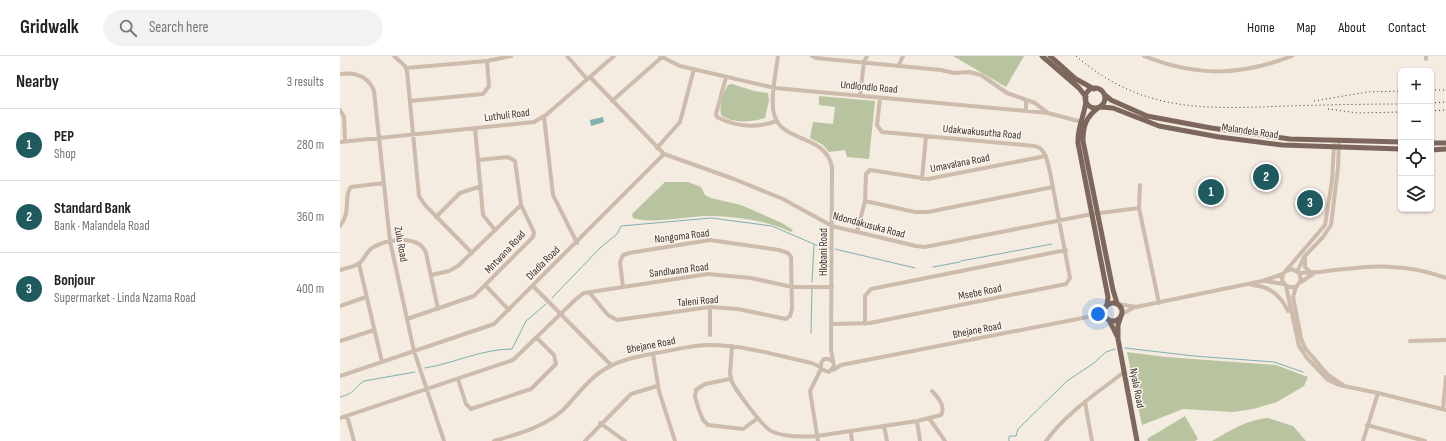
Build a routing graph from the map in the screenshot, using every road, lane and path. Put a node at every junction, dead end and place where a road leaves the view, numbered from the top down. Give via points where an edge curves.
1 (394, 56) edge
2 (511, 56) edge
3 (567, 56) edge
4 (612, 56) edge
5 (778, 56) edge
6 (812, 56) edge
7 (867, 56) edge
8 (903, 56) edge
9 (1042, 56) edge
10 (1050, 56) edge
11 (1144, 56) edge
12 (1292, 56) edge
13 (661, 57) edge
14 (487, 61) junction
15 (864, 62) junction
16 (899, 65) junction
17 (406, 68) junction
18 (694, 69) junction
19 (340, 74) edge
20 (726, 77) junction
21 (588, 78) junction
22 (775, 88) junction
23 (1094, 89) junction
24 (1105, 95) junction
25 (860, 96) junction
26 (880, 98) junction
27 (1086, 98) junction
28 (1026, 100) junction
29 (410, 101) junction
30 (612, 101) junction
31 (1099, 107) junction
32 (340, 110) edge
33 (1026, 111) junction
34 (1048, 113) junction
35 (544, 117) junction
36 (777, 121) junction
37 (1082, 122) junction
38 (475, 128) junction
39 (413, 134) junction
40 (926, 136) junction
41 (380, 138) junction
42 (1337, 140) junction
43 (345, 141) junction
44 (340, 142) edge
45 (1398, 142) edge
46 (1434, 143) edge
47 (1446, 143) edge
48 (657, 148) junction
49 (1333, 148) junction
50 (1339, 148) junction
51 (1398, 149) edge
52 (1446, 149) edge
53 (1434, 150) edge
54 (664, 154) junction
55 (1046, 156) junction
56 (478, 160) junction
57 (922, 179) junction
58 (384, 183) junction
59 (1140, 185) dead end
60 (480, 186) junction
61 (1053, 187) junction
62 (865, 201) junction
63 (1328, 204) junction
64 (1334, 204) junction
65 (521, 205) junction
66 (1139, 208) junction
67 (1095, 213) junction
68 (436, 216) junction
69 (1060, 220) junction
70 (340, 226) edge
71 (832, 226) junction
72 (495, 230) junction
73 (857, 232) junction
74 (390, 241) junction
75 (1316, 241) junction
76 (577, 243) junction
77 (1066, 250) junction
78 (472, 253) junction
79 (1306, 254) junction
80 (359, 264) junction
81 (340, 270) edge
82 (1285, 272) junction
83 (1298, 272) junction
84 (1310, 272) junction
85 (1317, 272) junction
86 (432, 275) junction
87 (1446, 278) edge
88 (1262, 281) junction
89 (1300, 282) junction
90 (1244, 285) junction
91 (1285, 285) junction
92 (486, 286) junction
93 (533, 286) junction
94 (1297, 286) junction
95 (623, 287) junction
96 (792, 287) junction
97 (832, 287) junction
98 (589, 292) junction
99 (366, 297) junction
100 (1159, 303) junction
101 (1118, 304) junction
102 (340, 306) edge
103 (1106, 306) junction
104 (710, 307) junction
105 (1136, 307) junction
106 (438, 309) junction
107 (509, 310) junction
108 (562, 314) junction
109 (1122, 315) junction
110 (1093, 316) junction
111 (1291, 316) junction
112 (407, 319) junction
113 (1107, 319) junction
114 (832, 324) junction
115 (865, 324) junction
116 (374, 330) junction
117 (710, 335) dead end
118 (537, 338) junction
119 (1118, 339) junction
120 (1446, 340) edge
121 (340, 341) edge
122 (1410, 341) dead end
123 (732, 346) junction
124 (831, 349) junction
125 (414, 351) junction
126 (653, 354) junction
127 (823, 360) junction
128 (382, 362) junction
129 (833, 362) junction
130 (812, 363) junction
131 (611, 365) junction
132 (841, 365) junction
133 (821, 368) junction
134 (833, 370) junction
135 (828, 372) junction
136 (1124, 372) junction
137 (340, 376) edge
138 (818, 377) junction
139 (1446, 377) edge
140 (458, 379) junction
141 (730, 380) junction
142 (657, 386) junction
143 (1349, 387) junction
144 (426, 389) junction
145 (932, 391) dead end
146 (1378, 393) junction
147 (1085, 402) junction
148 (1445, 409) edge
149 (347, 416) junction
150 (340, 418) edge
151 (758, 418) junction
152 (928, 418) junction
153 (916, 421) junction
154 (600, 424) junction
155 (1367, 425) junction
156 (884, 426) junction
157 (851, 432) junction
158 (817, 436) junction
159 (443, 440) edge
160 (354, 441) edge
161 (494, 441) edge
162 (585, 441) edge
163 (625, 441) edge
164 (675, 441) edge
165 (818, 441) edge
166 (852, 441) edge
167 (887, 441) edge
168 (920, 441) edge
169 (945, 441) edge
170 (1046, 441) edge
171 (1092, 441) edge
172 (1137, 441) edge
173 (1363, 441) edge
174 (1425, 441) edge

1 - 17 street
2 - 14 street
3 - 21 street, Ndondakusuka Road
4 - 21 street, Luthuli Road
5 - 22 street
6 - 15 street
7 - 15 street
8 - 16 street
9 - 27 main road via 1079,88
10 - 23 main road via 1076,79
11 - 12 street via 1192,70 1220,72 1257,68
13 - 18 street, Undlondlo Road
13 - 30 street
14 - 17 street
14 - 29 street via 489,86 483,94
15 - 16 street
15 - 25 street
16 - 28 street via 981,75 1007,93
17 - 29 street
18 - 20 street, Undlondlo Road
18 - 48 street via 680,122
19 - 41 street, Zulu Road via 358,74 371,84
20 - 22 street, Undlondlo Road
20 - 36 street via 716,114 718,118 757,127
21 - 30 street, Ndondakusuka Road
21 - 35 street, Luthuli Road
22 - 25 street, Undlondlo Road
22 - 36 street via 773,106
23 - 24 main road via 1099,89
23 - 27 main road via 1089,91
24 - 31 main road via 1105,102
24 - 42 main road, Malandela Road via 1111,100 1159,119 1278,138
25 - 26 street, Undlondlo Road
26 - 33 street, Undlondlo Road
26 - 40 street, Udakwakusutha Road via 877,125 880,130
27 - 31 main road via 1090,107
27 - 37 main road
28 - 33 street
28 - 34 street via 1043,107
29 - 39 street
30 - 48 street, Ndondakusuka Road
31 - 37 main road
31 - 49 main road, Malandela Road via 1113,108 1159,126 1189,132 1273,144
32 - 43 street via 344,117
33 - 34 street, Undlondlo Road
34 - 37 street, Undlondlo Road
35 - 38 street, Luthuli Road via 534,122
35 - 76 street via 552,192
36 - 71 street, Hlobani Road via 786,130 816,144 830,158
37 - 67 main road
38 - 39 street, Luthuli Road
38 - 56 street
39 - 41 street, Luthuli Road
39 - 68 street via 419,196
40 - 55 street, Udakwakusutha Road via 1034,146 1040,148
40 - 57 street
41 - 43 street, Luthuli Road
41 - 58 street, Zulu Road
42 - 45 main road, Malandela Road
42 - 49 street
42 - 50 street
43 - 44 street, Luthuli Road
46 - 47 main road
48 - 54 street, Ndondakusuka Road
49 - 50 main road, Malandela Road
49 - 63 street
50 - 51 main road, Malandela Road
50 - 64 street
52 - 53 main road
54 - 71 street, Ndondakusuka Road via 776,196
54 - 76 street, Dladla Road
55 - 57 street, Umavalana Road
55 - 61 street
56 - 60 street
56 - 65 street, Mntwana Road via 514,160
57 - 62 street, Umavalana Road via 870,170 866,174
58 - 70 street via 351,187 347,196 347,213
58 - 74 street, Zulu Road
59 - 66 street
60 - 68 street via 460,193
60 - 72 street via 483,215
61 - 62 street via 928,212 915,212
61 - 69 street
62 - 73 street, Umavalana Road
63 - 64 street
63 - 75 street via 1325,225
64 - 75 street via 1331,225
65 - 72 street
65 - 92 street, Mntwana Road via 534,232 533,237
66 - 67 street, Ndondakusuka Road
66 - 100 street
67 - 69 street, Ndondakusuka Road
67 - 101 main road
67 - 103 main road via 1108,297
68 - 78 street
69 - 73 street, Ndondakusuka Road via 925,247
69 - 77 street, Msebe Road
71 - 73 street, Ndondakusuka Road
71 - 97 street, Hlobani Road
72 - 78 street
74 - 80 street via 372,248
74 - 86 street via 411,241 422,247
74 - 112 street, Zulu Road
75 - 79 street
75 - 82 street
76 - 93 street, Dladla Road
77 - 115 street via 871,289 865,296
77 - 115 street, Msebe Road via 1070,278 1066,284
78 - 86 street via 454,269
79 - 83 street
79 - 84 street via 1304,265
80 - 81 street
80 - 99 street
82 - 83 street via 1292,269
82 - 88 street
82 - 91 street via 1282,280
83 - 84 street
83 - 89 street
84 - 85 street
85 - 87 street via 1392,266 1433,273
85 - 89 street
86 - 106 street
88 - 90 street
88 - 91 street
89 - 94 street
90 - 100 street
90 - 111 street via 1256,285 1271,290 1284,303
91 - 94 street via 1291,288
91 - 111 street
92 - 106 street, Mntwana Road via 469,299
92 - 107 street
93 - 107 street, Dladla Road
93 - 108 street
94 - 143 street via 1293,298 1305,348 1333,379
95 - 96 street, Sandlwana Road via 708,274 751,278
95 - 96 street, Nongoma Road via 620,262 625,254 710,240 755,245 788,253 791,257
95 - 98 street, Sandlwana Road
96 - 97 street, Sandlwana Road
96 - 104 street, Taleni Road via 791,314 786,318 738,309
97 - 114 street, Hlobani Road
98 - 104 street, Taleni Road via 608,315 617,320
98 - 108 street, Sandlwana Road via 579,296
99 - 102 street
99 - 116 street
100 - 105 street
101 - 103 main road via 1113,302
101 - 105 street
101 - 109 main road via 1122,309
103 - 110 street, Bhejane Road
103 - 113 main road
104 - 117 street
105 - 109 street
106 - 112 street, Mntwana Road
107 - 125 street, Dladla Road via 492,325
108 - 118 street, Sandlwana Road
108 - 131 street
109 - 113 main road via 1115,321
109 - 119 main road, Nyala Road via 1118,325
110 - 113 street, Bhejane Road
110 - 132 street, Bhejane Road
111 - 143 street via 1297,342 1306,358 1333,383
112 - 125 street, Zulu Road
113 - 119 main road, Nyala Road
114 - 115 street, Msebe Road
114 - 124 street, Hlobani Road
116 - 121 street
116 - 128 street
118 - 140 street, Sandlwana Road via 513,360
118 - 140 street via 554,355 556,361 552,369 531,389 471,409 466,404
119 - 136 main road, Nyala Road
120 - 122 street
123 - 126 street, Bhejane Road via 700,346
123 - 130 street, Bhejane Road
123 - 141 street
124 - 127 street
124 - 129 street, Hlobani Road
125 - 128 street, Dladla Road
125 - 144 street, Zulu Road
126 - 131 street, Bhejane Road via 637,356
126 - 142 street
127 - 129 street via 829,359
127 - 130 street, Bhejane Road
127 - 133 street
128 - 137 street, Dladla Road
129 - 132 street, Bhejane Road
129 - 134 street
130 - 133 street, Bhejane Road
131 - 161 street, Bhejane Road via 593,378 549,420
132 - 134 street, Bhejane Road
133 - 135 street
133 - 138 street
134 - 135 street
135 - 138 street
136 - 147 street
136 - 172 main road, Nyala Road
138 - 158 street via 810,391
139 - 148 street
140 - 144 street, Sandlwana Road
141 - 151 street
141 - 151 street via 705,384 697,389 695,397 704,421 710,426 741,429 748,427
142 - 154 street via 630,394
142 - 164 street
143 - 146 street
144 - 149 street, Sandlwana Road
144 - 159 street, Zulu Road
145 - 152 street via 940,400 943,410 941,415
146 - 148 street
146 - 155 street
147 - 170 street via 1063,419
147 - 171 street
149 - 150 street, Sandlwana Road
149 - 160 street
151 - 158 street via 772,432
152 - 153 street
152 - 169 street
153 - 156 street
153 - 168 street
154 - 162 street
154 - 163 street
155 - 173 street
155 - 174 street
156 - 157 street
156 - 167 street
157 - 158 street
157 - 166 street
158 - 165 street

